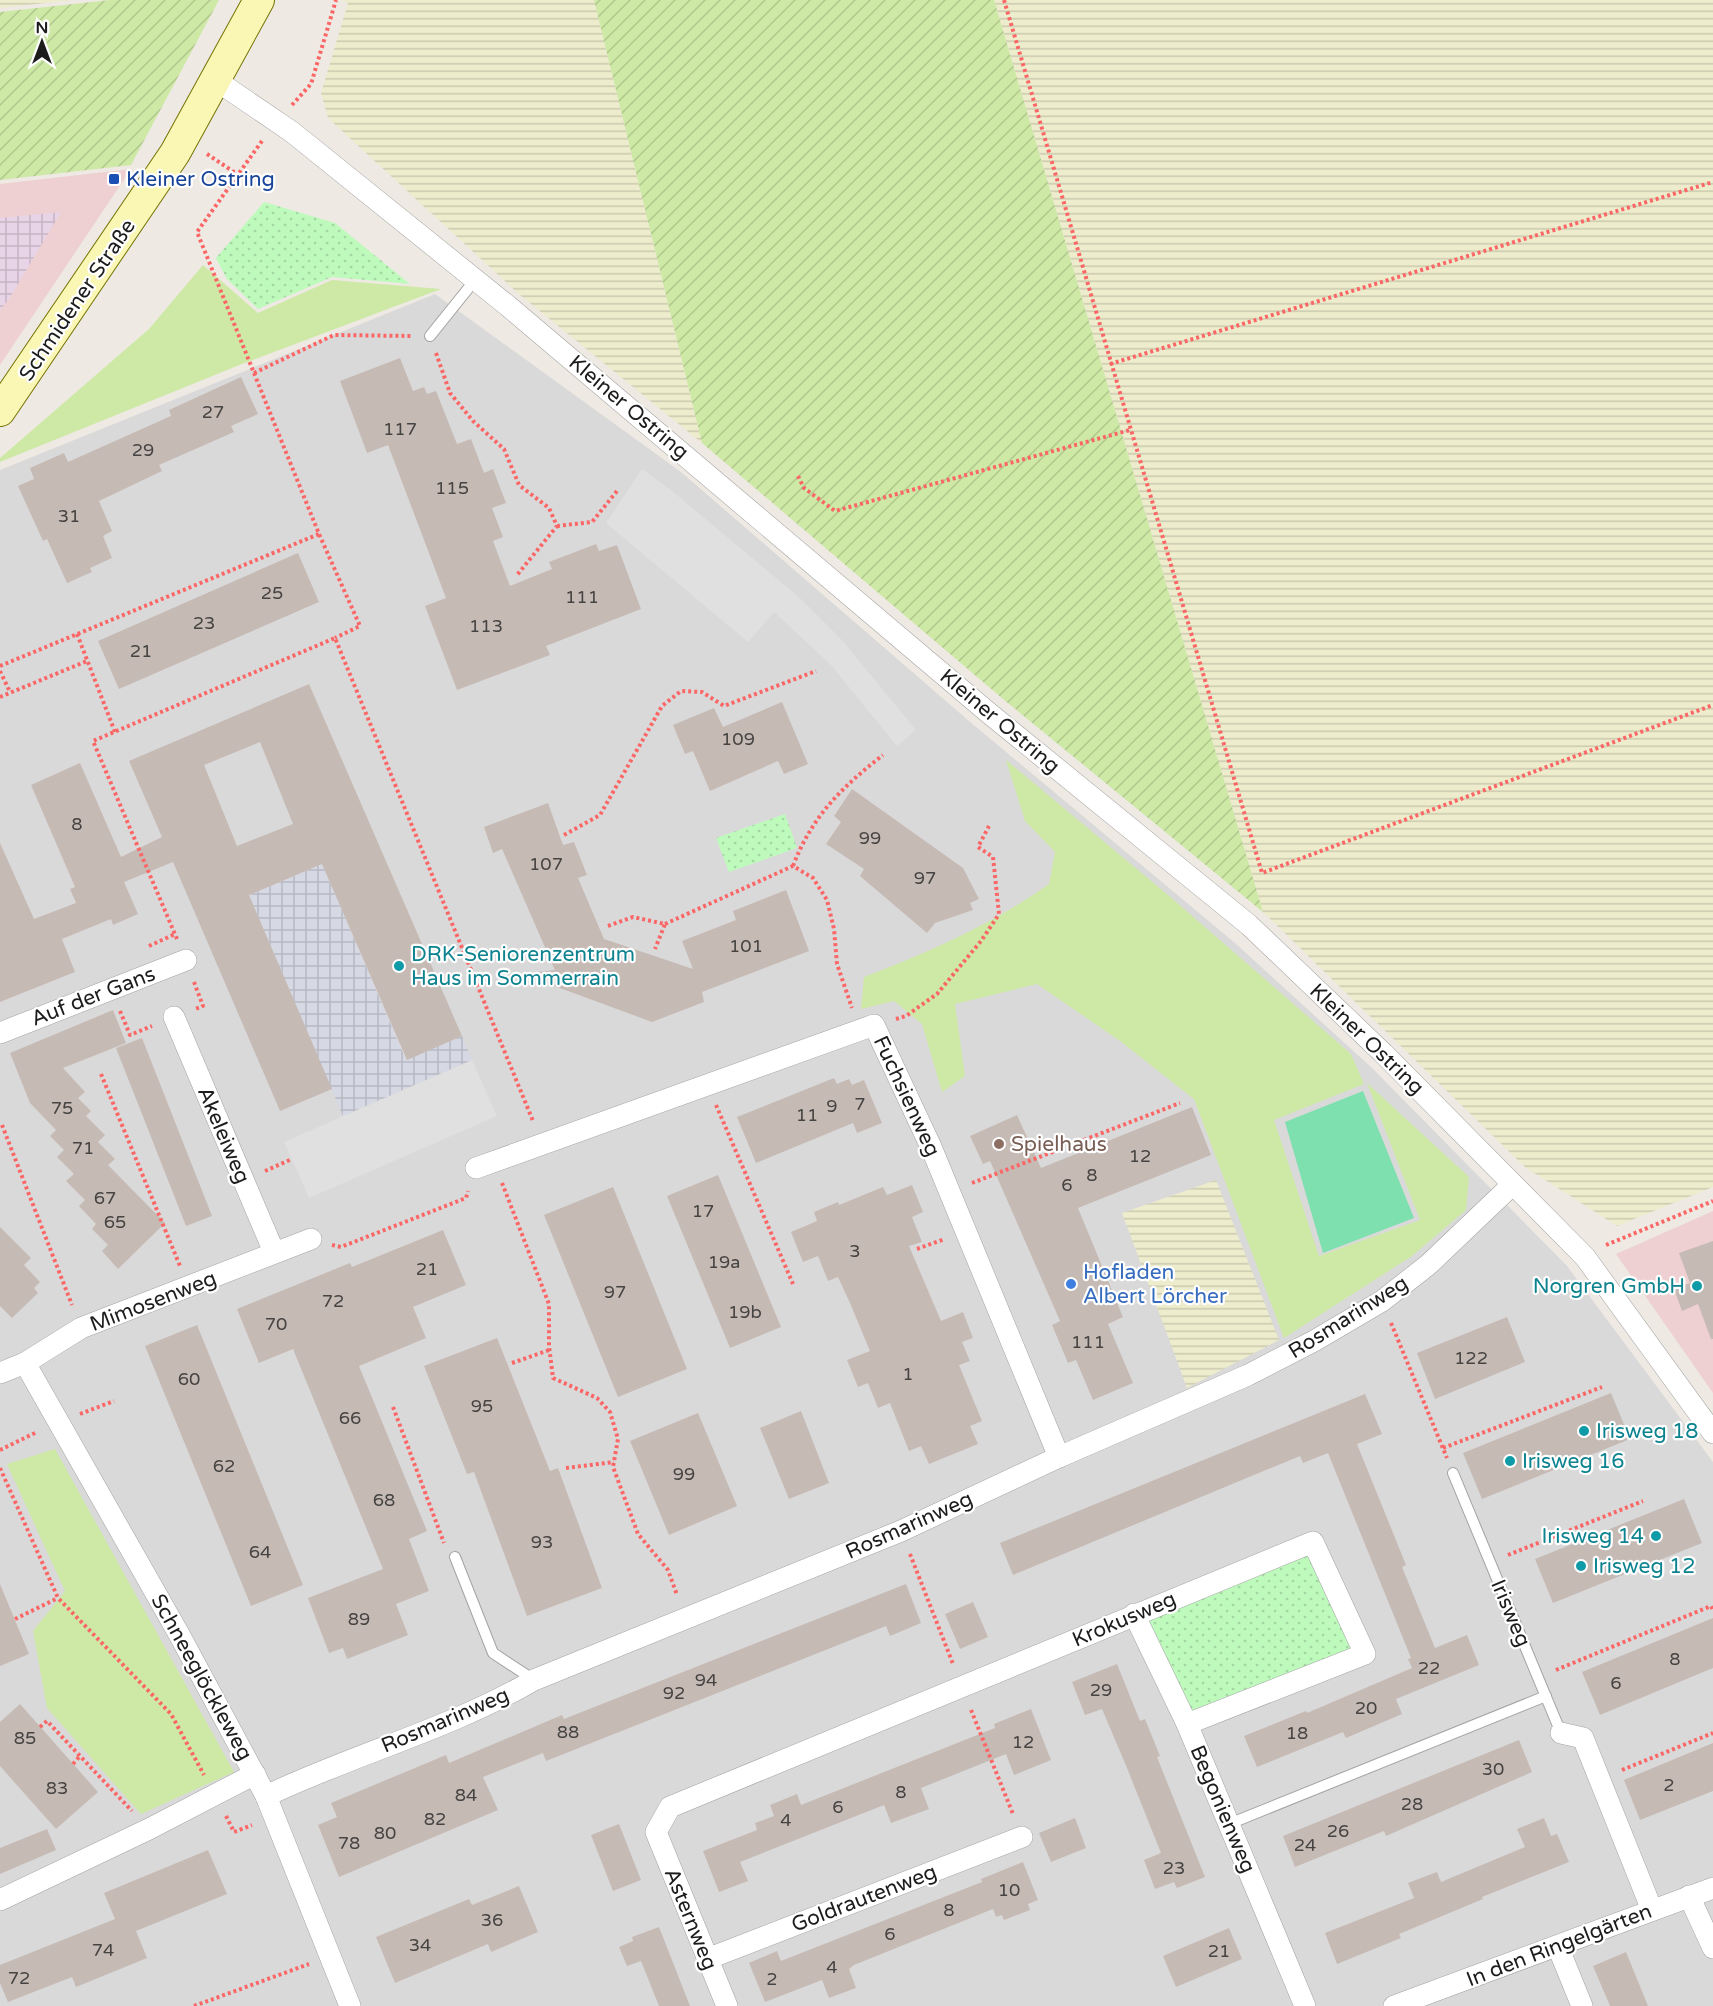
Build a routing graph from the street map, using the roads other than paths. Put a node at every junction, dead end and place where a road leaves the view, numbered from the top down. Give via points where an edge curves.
1 (259, 0) edge
2 (217, 81) junction
3 (475, 280) junction
4 (430, 336) road end
5 (0, 411) edge
6 (186, 960) dead end
7 (174, 1017) dead end
8 (0, 1033) edge
9 (485, 1165) road end
10 (1512, 1185) junction
11 (311, 1239) road end
12 (274, 1252) junction
13 (26, 1363) junction
14 (0, 1373) edge
15 (1713, 1433) edge
16 (1059, 1457) junction
17 (1453, 1473) road end
18 (455, 1557) dead end
19 (1134, 1614) junction
20 (534, 1680) junction
21 (1546, 1695) junction
22 (1187, 1724) junction
23 (1561, 1733) joint
24 (255, 1774) junction
25 (266, 1796) junction
26 (1229, 1824) junction
27 (656, 1832) joint
28 (1022, 1837) road end
29 (1713, 1887) edge
30 (1689, 1896) junction
31 (0, 1900) edge
32 (1652, 1910) junction
33 (1558, 1947) junction
34 (1713, 1948) edge
35 (707, 1959) junction
36 (350, 2006) edge
37 (726, 2006) edge
38 (1305, 2006) edge
39 (1394, 2006) edge
40 (1582, 2006) edge

1 - 2 main road, Schmidener Straße
2 - 3 street, Kleiner Ostring via 277,122
2 - 5 main road, Schmidener Straße via 137,212
3 - 4 lane
3 - 10 street, Kleiner Ostring via 990,714 1249,925 1384,1054
6 - 8 street, Auf der Gans
7 - 12 street, Akeleiweg
9 - 16 street, Fuchsienweg via 868,1027 949,1192
10 - 15 street, Kleiner Ostring via 1585,1257
10 - 16 street, Rosmarinweg via 1428,1265 1382,1300 1314,1341 1248,1375
11 - 12 street, Mimosenweg
12 - 13 street, Mimosenweg via 81,1328
13 - 14 street, Mimosenweg
13 - 24 street, Schneeglöckleweg
16 - 20 street, Rosmarinweg via 901,1531
17 - 21 lane, Irisweg
18 - 20 lane via 493,1653
19 - 22 street, Begonienweg
19 - 22 street, Krokusweg via 1313,1542 1365,1654
19 - 27 street, Krokusweg via 670,1807
20 - 25 street, Rosmarinweg via 496,1702
21 - 23 lane, Irisweg
21 - 26 lane
22 - 26 street, Begonienweg
23 - 32 street, Irisweg via 1583,1738
24 - 25 street, Schneeglöckleweg
24 - 31 street via 149,1830
25 - 36 street, Schneeglöckleweg
26 - 38 street, Begonienweg
27 - 35 street, Asternweg
28 - 35 street, Goldrautenweg
29 - 30 street, In den Ringelgärten
30 - 32 street, In den Ringelgärten
30 - 34 street
32 - 33 street, In den Ringelgärten
33 - 39 street, In den Ringelgärten
33 - 40 street
35 - 37 street, Asternweg

